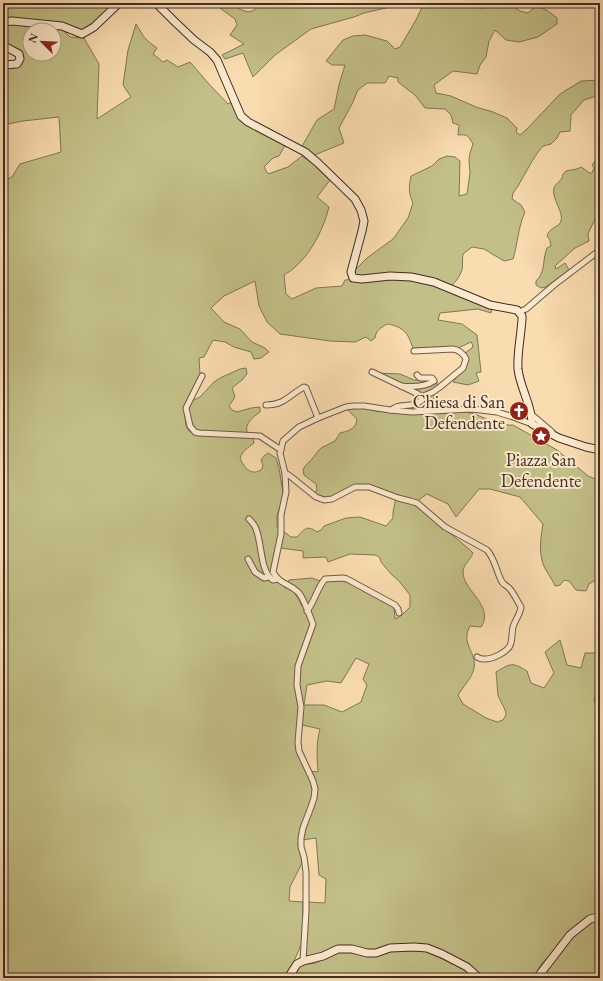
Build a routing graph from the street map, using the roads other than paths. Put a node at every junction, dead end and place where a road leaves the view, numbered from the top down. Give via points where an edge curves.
1 (119, 3) edge
2 (156, 3) edge
3 (3, 22) edge
4 (3, 47) edge
5 (3, 65) edge
6 (600, 250) edge
7 (520, 312) junction
8 (414, 351) dead end
9 (372, 372) dead end
10 (417, 375) dead end
11 (202, 376) dead end
12 (398, 385) junction
13 (421, 397) junction
14 (266, 405) dead end
15 (390, 410) junction
16 (532, 415) junction
17 (318, 418) junction
18 (532, 424) junction
19 (559, 438) junction
20 (281, 450) junction
21 (600, 450) edge
22 (285, 473) junction
23 (249, 519) dead end
24 (248, 559) dead end
25 (268, 577) junction
26 (277, 579) junction
27 (307, 611) junction
28 (398, 613) dead end
29 (476, 657) dead end
30 (600, 918) edge
31 (303, 961) junction
32 (288, 978) edge
33 (479, 978) edge
34 (537, 978) edge

1 - 3 street via 94,28 82,34 62,26
2 - 7 street via 210,52 244,119 305,152 355,199 364,221 351,272 353,278 362,280 390,276 411,277 434,282 490,305
4 - 5 street via 19,54 20,59 17,64
6 - 7 street
7 - 16 street via 522,319 518,370
8 - 13 street via 453,349 458,350 466,359 463,368 433,392
9 - 12 street
10 - 12 street via 420,378 432,378 434,381 419,386
11 - 20 street via 186,408 192,430 199,433 260,436
12 - 13 street
13 - 15 street via 420,402
14 - 17 street via 280,403 304,387
15 - 17 street via 353,406
15 - 18 street via 412,412 472,409 497,412
16 - 18 street
16 - 19 street
17 - 20 street via 299,427 283,441
18 - 19 street
19 - 21 street
20 - 22 street
22 - 26 street via 286,492 281,515 281,534 273,572
22 - 29 street via 316,497 324,500 362,486 410,500 445,527 487,550 503,584 511,590 521,610 513,626 509,648 491,658
23 - 25 street via 257,531
24 - 25 street via 255,572 264,578
25 - 26 street
26 - 27 street via 300,593
27 - 28 street via 325,579 343,578 395,605
27 - 31 street via 313,624 298,666 297,685 301,707 299,751 313,781 314,789 314,798 300,838 306,872
30 - 34 street via 590,919 570,935
31 - 32 street
31 - 33 street via 338,949 376,953 390,948 427,948 467,968

